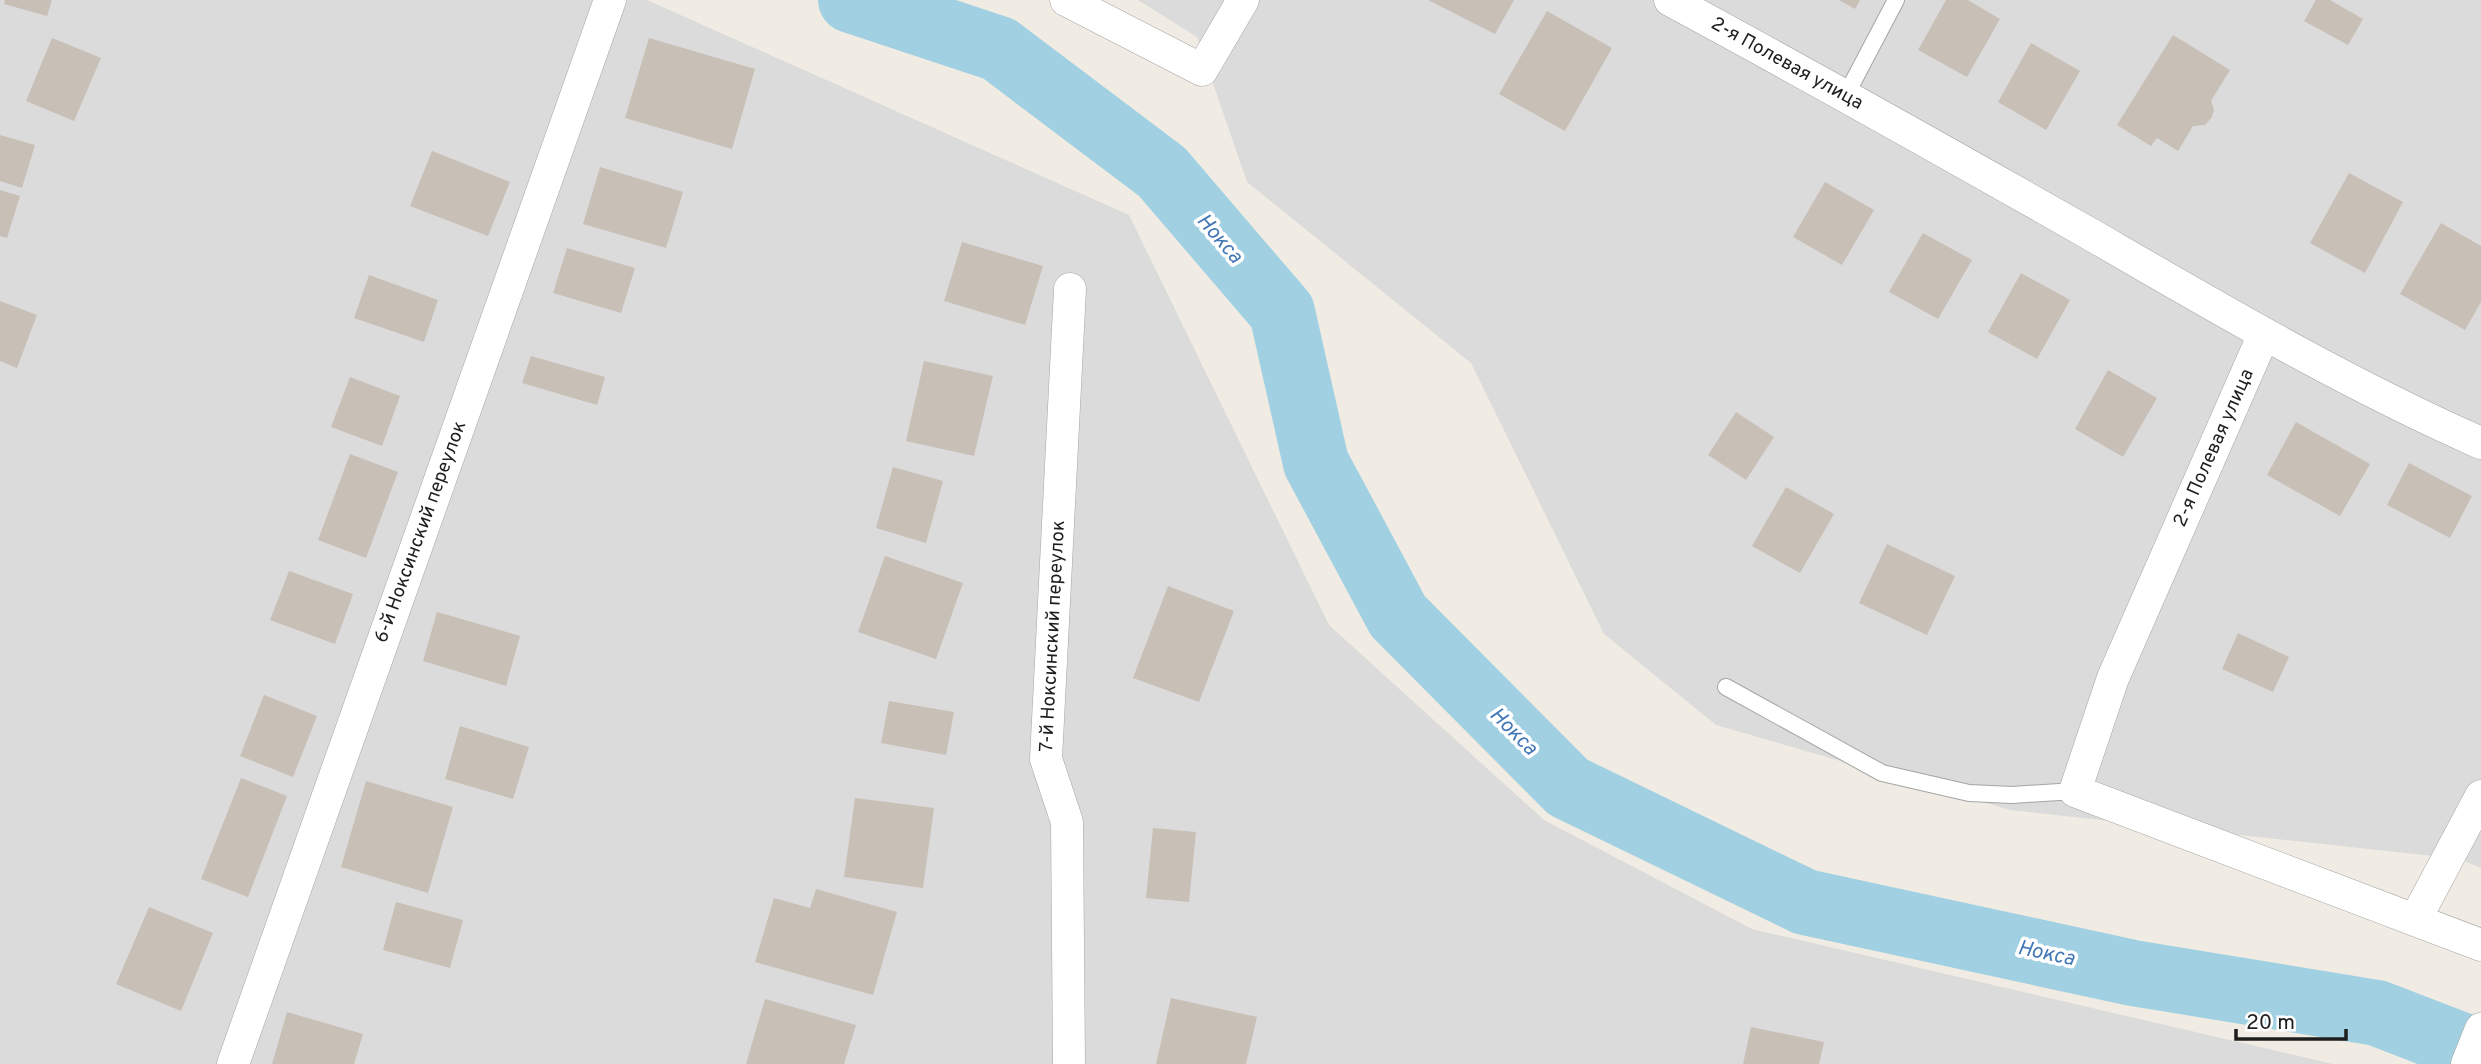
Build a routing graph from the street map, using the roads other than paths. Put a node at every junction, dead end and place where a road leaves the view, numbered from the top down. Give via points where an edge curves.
1 (610, 0) edge
2 (1066, 0) edge
3 (1243, 0) edge
4 (1670, 0) edge
5 (1896, 0) edge
6 (1846, 95) junction
7 (1070, 289) dead end
8 (2264, 334) junction
9 (2481, 443) edge
10 (1726, 687) dead end
11 (2075, 791) junction
12 (2481, 796) edge
13 (2415, 920) junction
14 (2481, 945) edge
15 (2481, 1029) edge
16 (233, 1064) edge
17 (1069, 1064) edge
18 (2467, 1064) edge

1 - 16 street, 6-й Ноксинский переулок
2 - 3 street via 1202,70
4 - 6 street, 2-я Полевая улица
5 - 6 lane
6 - 8 street, 2-я Полевая улица
7 - 17 street, 7-й Ноксинский переулок via 1046,759 1067,822
8 - 9 street via 2406,410
8 - 11 street, 2-я Полевая улица via 2113,678
10 - 11 lane via 1882,773 1969,793
11 - 13 street
12 - 13 street
13 - 14 street
15 - 18 street

